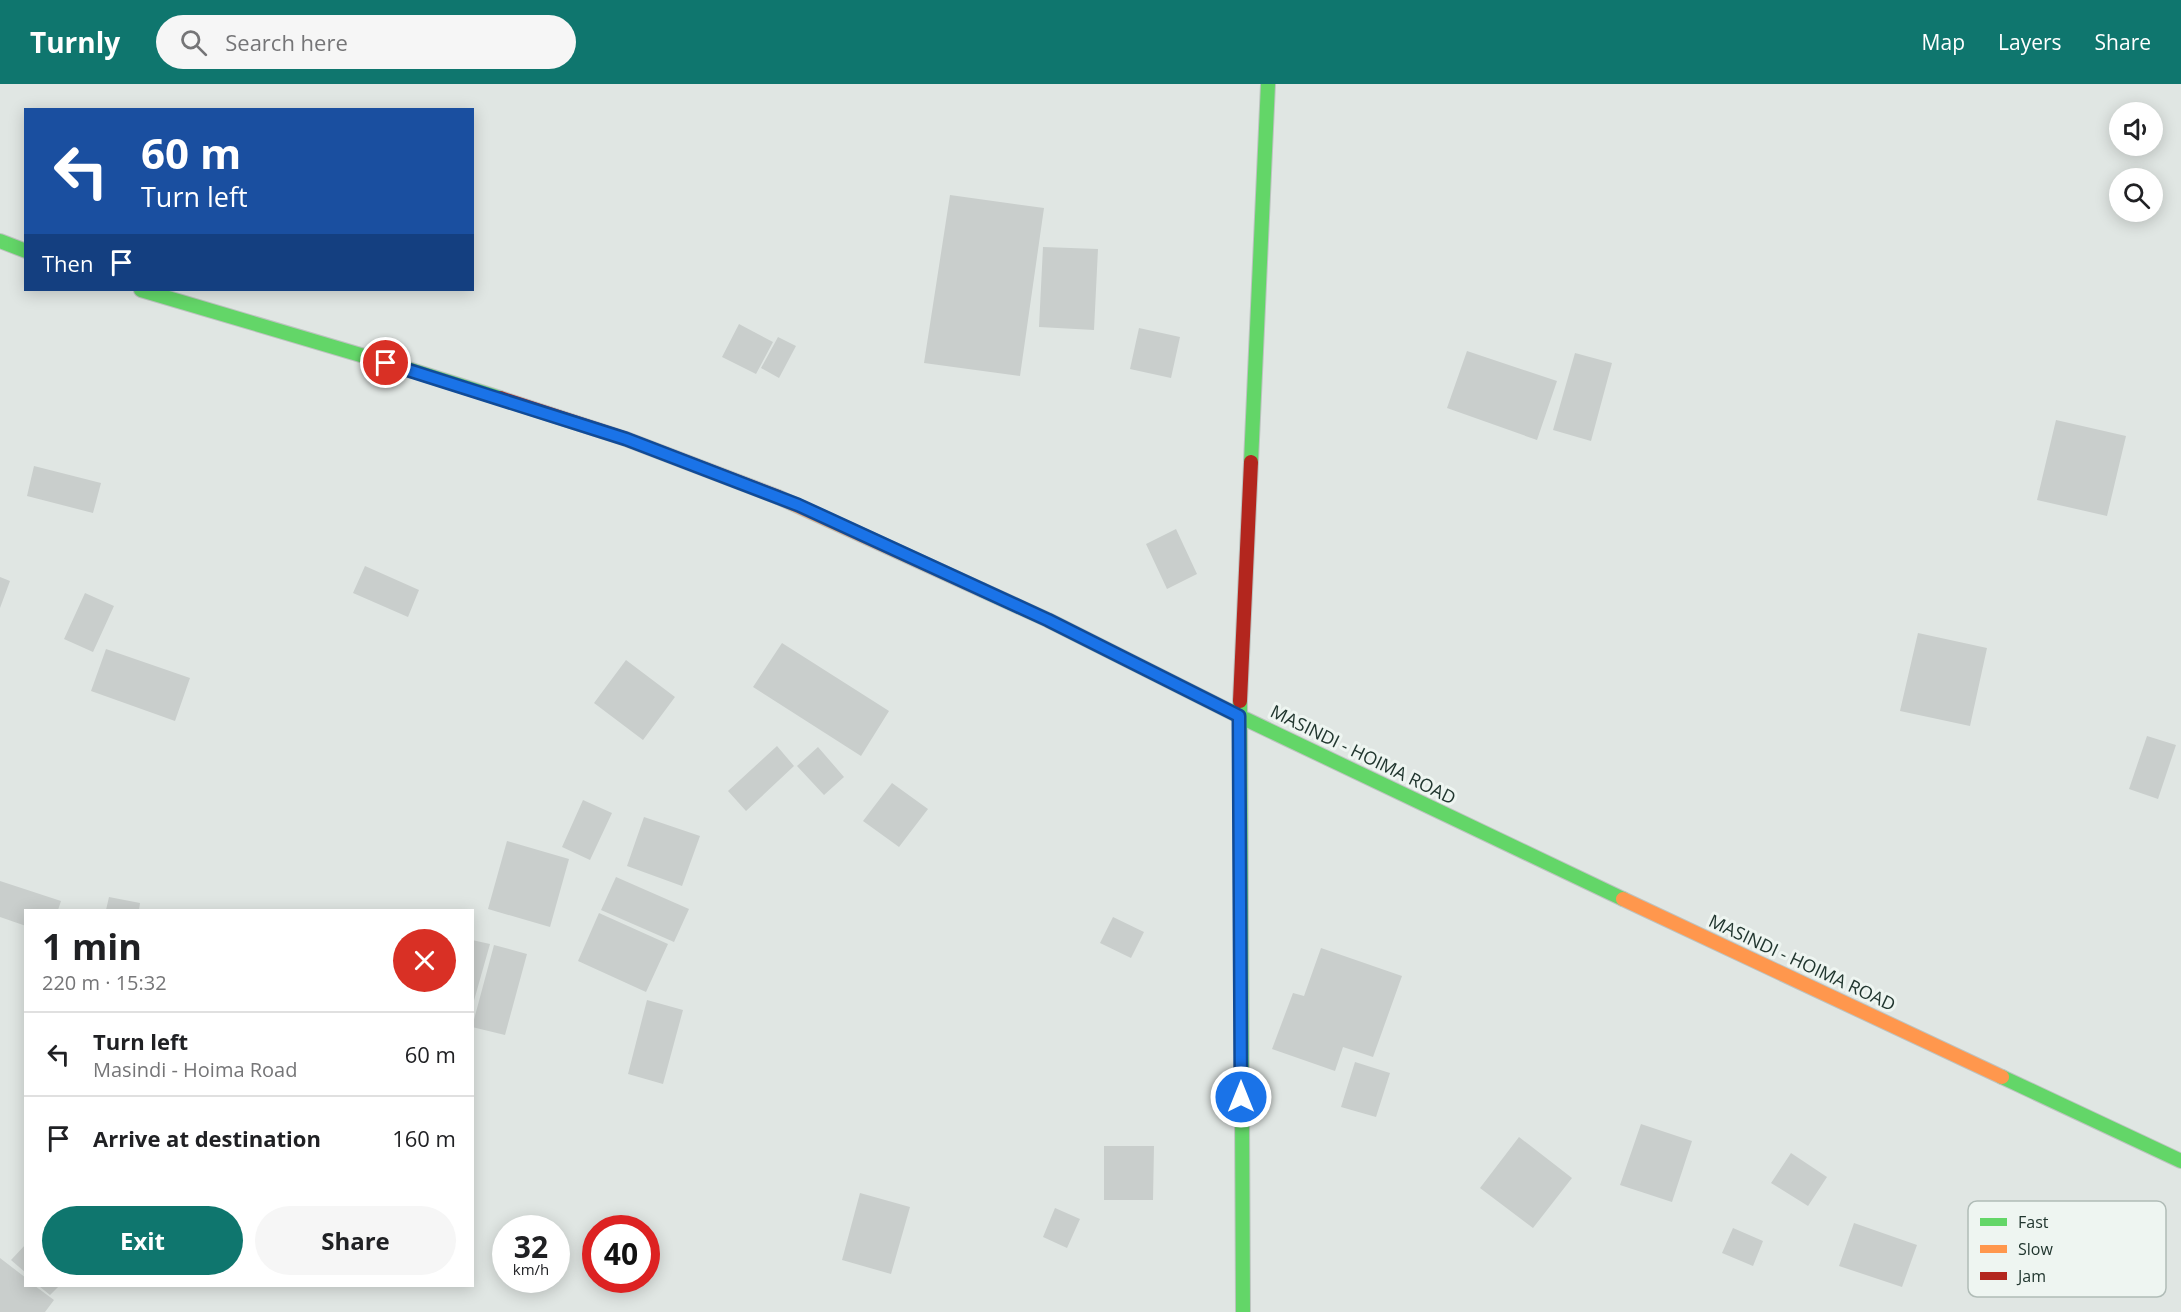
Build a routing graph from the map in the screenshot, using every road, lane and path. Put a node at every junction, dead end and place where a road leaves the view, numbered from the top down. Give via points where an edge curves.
1 (1268, 84) edge
2 (0, 242) edge
3 (24, 250) edge
4 (144, 291) edge
5 (1239, 716) junction
6 (2181, 1161) edge
7 (1243, 1312) edge

1 - 5 main road
2 - 3 main road
4 - 5 main road, MASINDI - HOIMA ROAD via 615,435 798,505 1048,620
5 - 6 main road, MASINDI - HOIMA ROAD
5 - 7 main road

